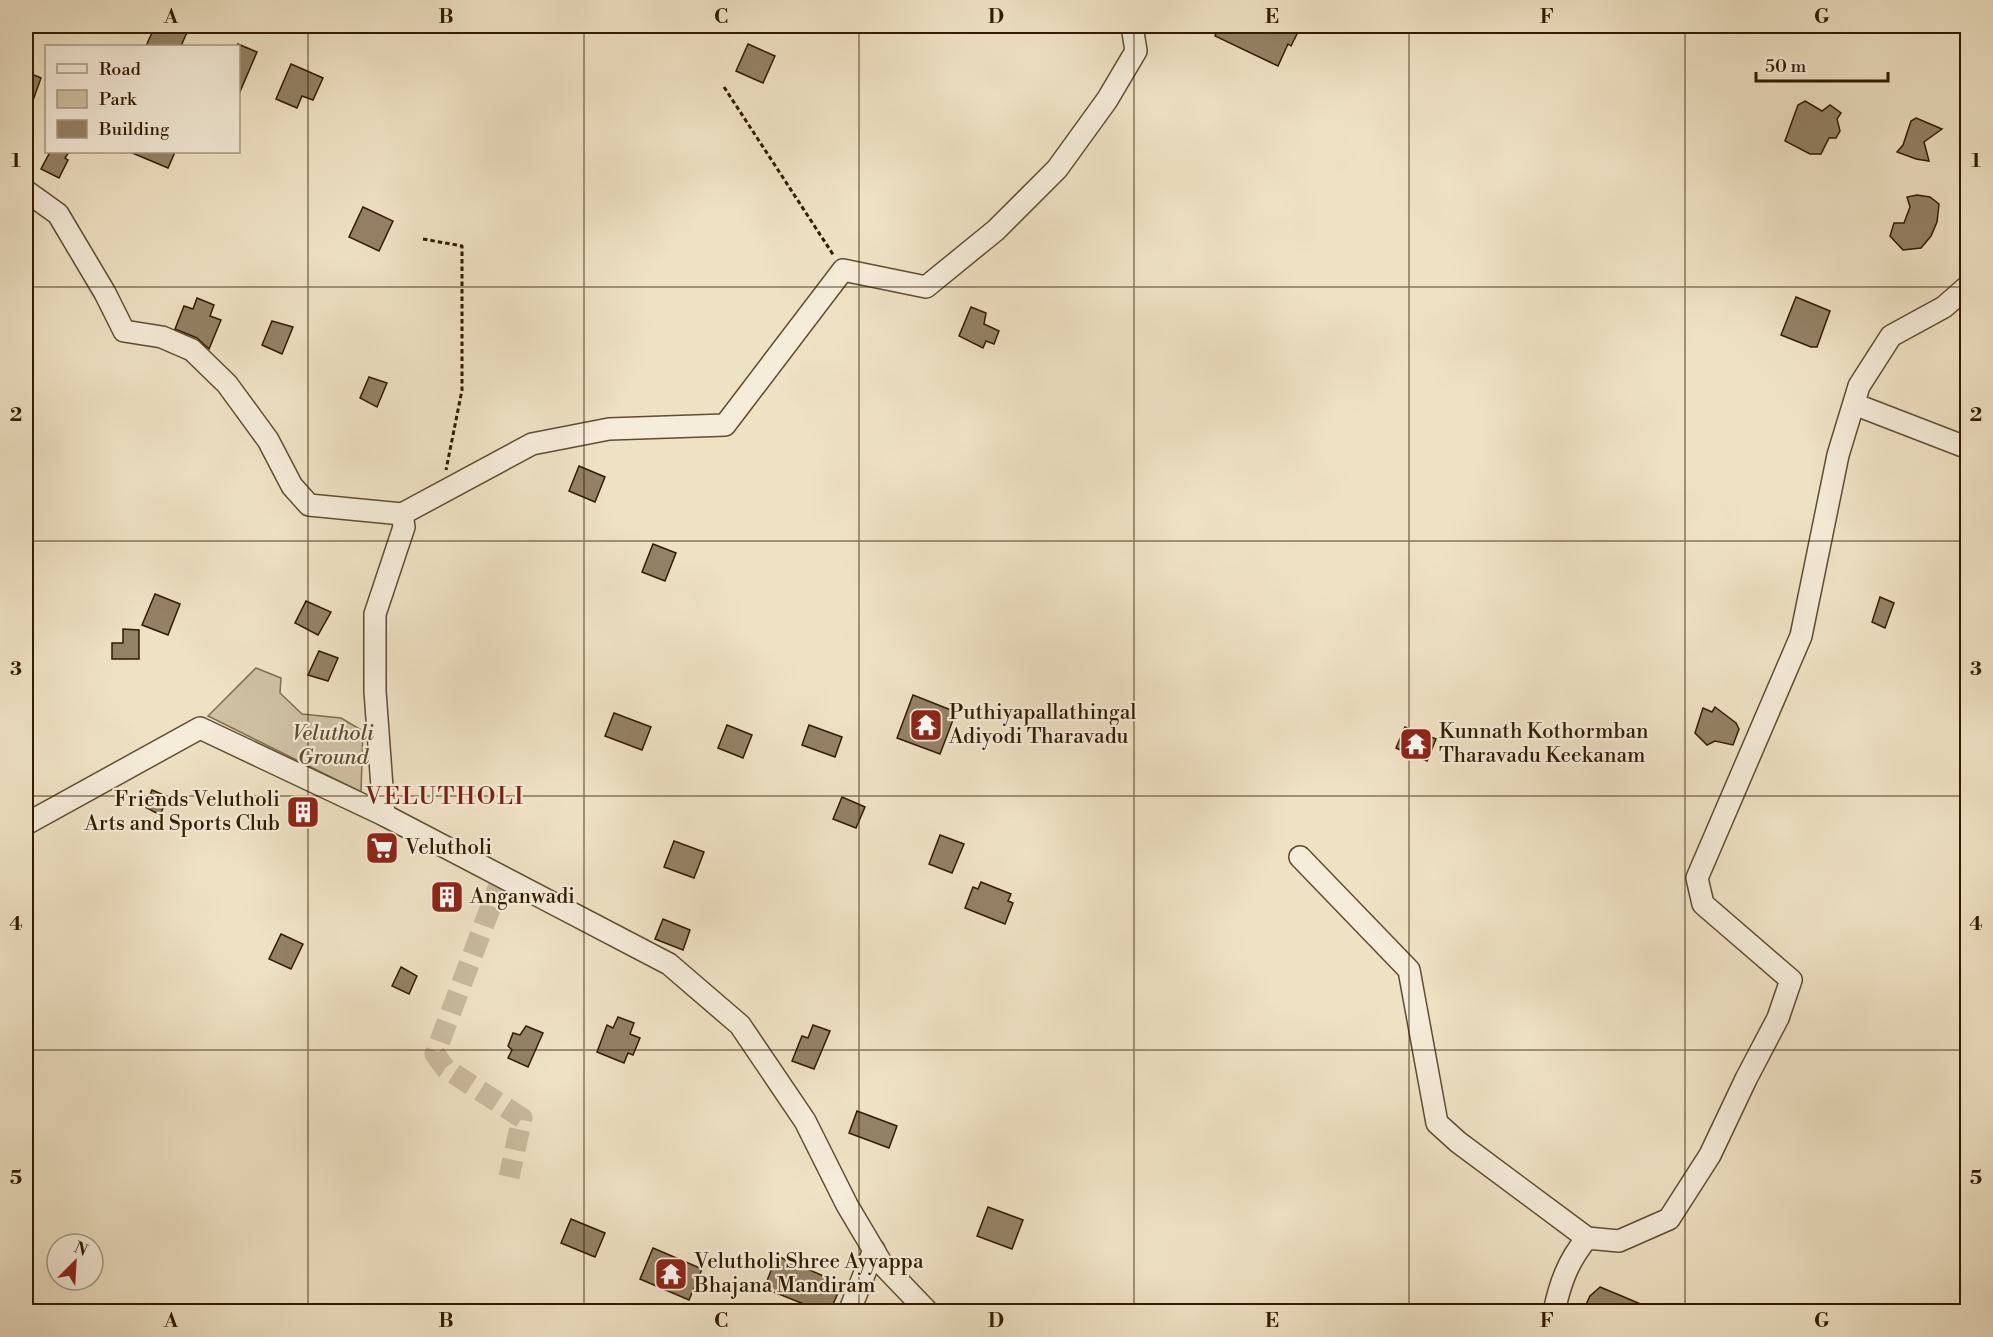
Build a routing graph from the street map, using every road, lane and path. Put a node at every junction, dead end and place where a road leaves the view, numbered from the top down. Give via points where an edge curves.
1 (1132, 26) edge
2 (724, 87) dead end
3 (26, 191) edge
4 (423, 239) dead end
5 (843, 270) junction
6 (1968, 286) edge
7 (1854, 404) junction
8 (1968, 448) edge
9 (441, 492) junction
10 (402, 514) junction
11 (384, 816) junction
12 (26, 824) edge
13 (1300, 857) dead end
14 (1587, 1238) junction
15 (874, 1250) junction
16 (849, 1311) edge
17 (928, 1311) edge
18 (1554, 1311) edge

1 - 5 street via 1136,51 1107,100 1057,169 996,230 926,287
2 - 5 path
3 - 10 street via 58,214 124,331 162,337 192,350 227,384 267,440 292,486 309,505
4 - 9 path via 462,246 462,390
5 - 9 street via 725,425 609,429 532,444
6 - 7 street via 1944,307 1891,336 1859,386
7 - 8 street
7 - 14 street via 1839,455 1801,636 1697,878 1703,904 1791,980 1778,1018 1710,1155 1669,1219 1619,1241
9 - 10 street
10 - 11 street via 404,527 375,614 375,691
11 - 12 street via 200,728
11 - 15 street via 669,964 740,1025 805,1121
13 - 14 street via 1409,970 1437,1123
14 - 18 street via 1572,1256
15 - 16 street
15 - 17 street via 882,1264

